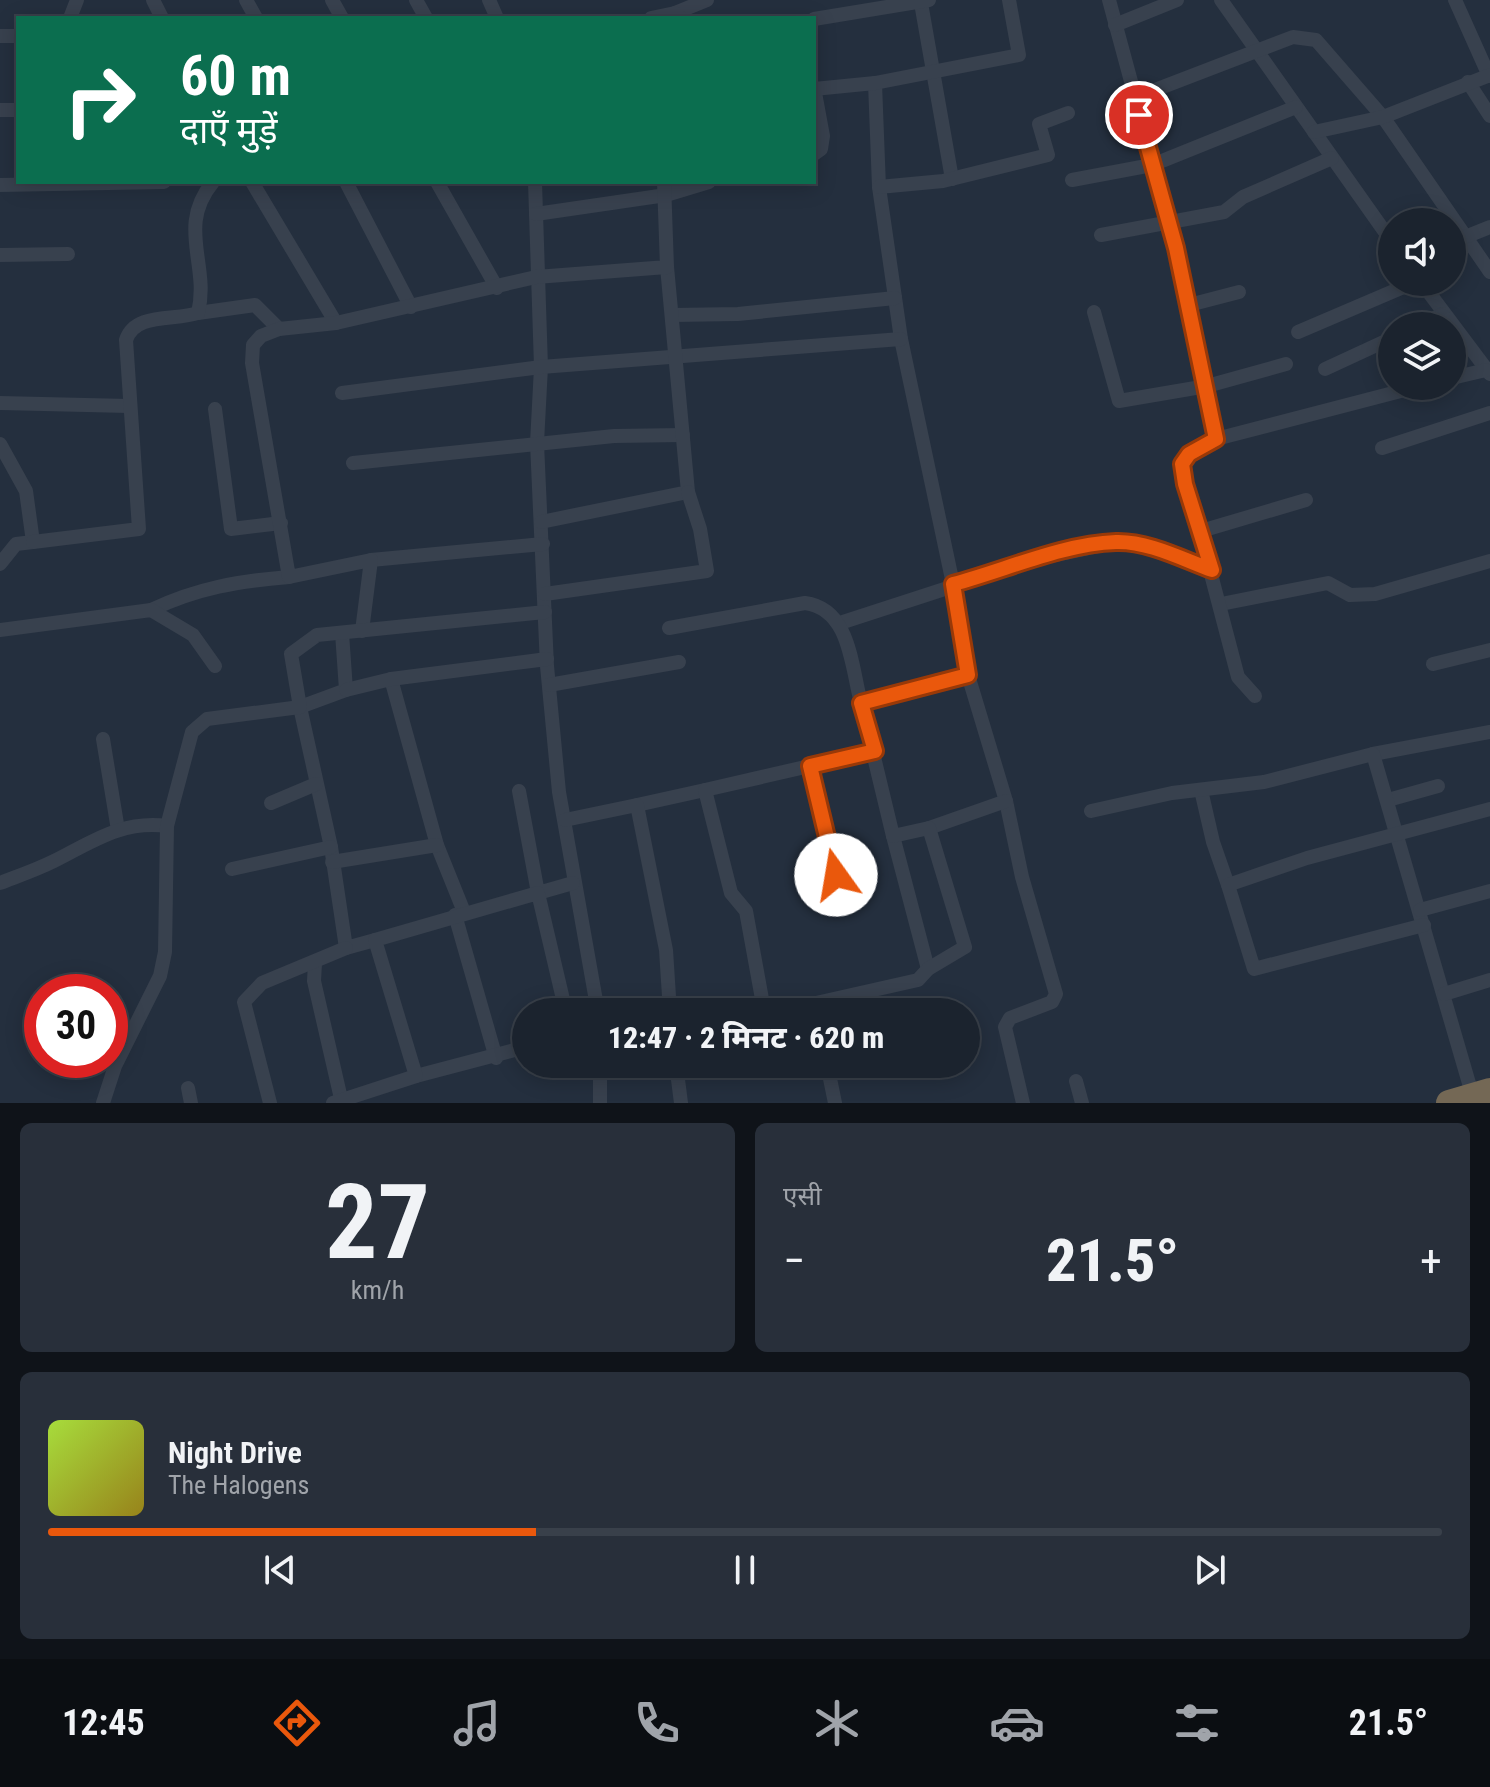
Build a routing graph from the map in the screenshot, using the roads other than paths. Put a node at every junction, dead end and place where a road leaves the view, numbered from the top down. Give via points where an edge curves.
1 (707, 0) edge
2 (1009, 0) edge
3 (1109, 0) edge
4 (1177, 0) edge
5 (1221, 0) edge
6 (1455, 0) edge
7 (925, 1) edge
8 (678, 15) edge
9 (816, 19) edge
10 (1115, 25) junction
11 (1258, 54) junction
12 (933, 71) junction
13 (1489, 75) edge
14 (1468, 82) junction
15 (875, 83) junction
16 (816, 88) edge
17 (1134, 98) junction
18 (816, 99) edge
19 (1296, 107) junction
20 (1068, 113) dead end
21 (1490, 116) edge
22 (1383, 117) junction
23 (1314, 132) junction
24 (816, 153) edge
25 (1332, 158) junction
26 (1152, 165) junction
27 (952, 179) junction
28 (1072, 180) dead end
29 (55, 184) edge
30 (212, 184) edge
31 (253, 184) edge
32 (347, 184) edge
33 (438, 184) edge
34 (535, 184) edge
35 (696, 184) edge
36 (0, 185) edge
37 (879, 187) junction
38 (665, 189) edge
39 (1445, 208) edge
40 (536, 214) junction
41 (1378, 222) edge
42 (1169, 223) junction
43 (1490, 227) edge
44 (1101, 235) dead end
45 (1466, 237) edge
46 (1466, 238) edge
47 (68, 254) dead end
48 (0, 255) edge
49 (667, 267) junction
50 (1490, 272) edge
51 (536, 277) junction
52 (497, 288) junction
53 (1239, 292) dead end
54 (1384, 296) edge
55 (1429, 296) edge
56 (895, 298) junction
57 (1189, 305) junction
58 (411, 307) junction
59 (1094, 312) dead end
60 (1441, 312) edge
61 (198, 313) junction
62 (673, 315) junction
63 (336, 323) junction
64 (279, 329) junction
65 (1298, 332) dead end
66 (901, 339) junction
67 (1378, 344) edge
68 (1466, 344) edge
69 (677, 358) junction
70 (1286, 364) dead end
71 (541, 367) junction
72 (1325, 369) dead end
73 (1488, 372) edge
74 (1466, 376) edge
75 (1207, 386) junction
76 (342, 393) dead end
77 (1378, 397) edge
78 (0, 403) edge
79 (129, 406) junction
80 (215, 409) dead end
81 (1490, 413) edge
82 (683, 435) junction
83 (1216, 439) junction
84 (537, 443) junction
85 (0, 444) edge
86 (1382, 448) dead end
87 (353, 463) dead end
88 (688, 492) junction
89 (1306, 500) dead end
90 (541, 522) junction
91 (281, 523) junction
92 (1201, 531) junction
93 (33, 542) junction
94 (543, 544) junction
95 (3, 558) edge
96 (371, 560) junction
97 (1490, 561) edge
98 (1212, 570) junction
99 (289, 577) junction
100 (953, 584) junction
101 (545, 594) junction
102 (1221, 604) junction
103 (151, 610) junction
104 (545, 612) junction
105 (840, 623) junction
106 (669, 628) dead end
107 (0, 630) edge
108 (362, 631) junction
109 (342, 633) junction
110 (1490, 650) edge
111 (547, 659) junction
112 (679, 662) dead end
113 (1433, 664) dead end
114 (215, 666) dead end
115 (968, 675) junction
116 (391, 679) junction
117 (549, 685) junction
118 (346, 690) junction
119 (1255, 696) dead end
120 (861, 703) junction
121 (300, 707) junction
122 (1490, 732) edge
123 (103, 739) dead end
124 (875, 751) junction
125 (1373, 754) junction
126 (810, 766) junction
127 (316, 784) junction
128 (1438, 786) dead end
129 (705, 790) junction
130 (1201, 790) junction
131 (519, 791) dead end
132 (1388, 800) junction
133 (1006, 801) junction
134 (271, 803) dead end
135 (637, 805) junction
136 (1490, 809) edge
137 (1091, 811) dead end
138 (565, 820) junction
139 (167, 826) junction
140 (929, 828) junction
141 (118, 830) junction
142 (1393, 834) junction
143 (893, 836) junction
144 (437, 845) junction
145 (331, 847) junction
146 (332, 862) junction
147 (232, 869) dead end
148 (836, 875) dead end
149 (0, 883) edge
150 (573, 883) junction
151 (1228, 885) junction
152 (1490, 891) edge
153 (538, 893) junction
154 (1420, 910) junction
155 (459, 914) junction
156 (1424, 925) junction
157 (375, 940) junction
158 (346, 948) junction
159 (315, 963) junction
160 (928, 969) junction
161 (1490, 980) edge
162 (1444, 994) junction
163 (563, 998) edge
164 (595, 998) edge
165 (669, 998) edge
166 (762, 998) edge
167 (838, 998) edge
168 (512, 1052) edge
169 (496, 1058) junction
170 (416, 1076) junction
171 (600, 1078) edge
172 (678, 1078) edge
173 (830, 1078) edge
174 (1076, 1081) dead end
175 (1471, 1097) edge
176 (339, 1102) edge
177 (103, 1103) edge
178 (270, 1103) edge
179 (600, 1103) edge
180 (681, 1103) edge
181 (835, 1103) edge
182 (1023, 1103) edge
183 (1082, 1103) edge

1 - 8 street
2 - 12 street via 1019,55
3 - 10 street
4 - 10 street
5 - 11 street
6 - 13 street
7 - 9 street
7 - 12 street
10 - 17 street
11 - 17 street
11 - 19 street
11 - 22 street via 1293,37 1316,40
12 - 15 street
12 - 27 street
13 - 14 street
14 - 21 street
14 - 22 street
15 - 16 street
15 - 37 street
17 - 26 street
18 - 24 street via 823,136
19 - 23 street
19 - 26 street
20 - 27 street via 1039,124 1048,155
22 - 23 street
22 - 39 street
23 - 25 street
25 - 41 street
25 - 42 street via 1243,197 1224,212
26 - 28 street
26 - 42 street
27 - 37 street
29 - 36 street
30 - 61 street via 196,211 202,298
31 - 63 street
32 - 58 street
33 - 52 street
34 - 40 street
35 - 38 street
37 - 56 street
38 - 40 street
38 - 49 street
40 - 51 street
42 - 44 street
42 - 57 street
43 - 45 street
46 - 50 street
47 - 48 street
49 - 51 street
49 - 62 street
51 - 52 street
51 - 71 street
52 - 58 street
53 - 57 street
54 - 65 street
55 - 60 street
56 - 62 street
56 - 66 street
57 - 75 street
58 - 63 street
59 - 75 street via 1119,401
61 - 64 street via 255,305
61 - 79 street via 130,329
62 - 69 street
63 - 64 street
64 - 91 street via 253,345 252,363
66 - 69 street
66 - 100 street
67 - 72 street
68 - 73 street
69 - 71 street
69 - 82 street
70 - 75 street
71 - 76 street
71 - 84 street
73 - 74 street
75 - 83 street
77 - 83 street
78 - 79 street
79 - 93 street via 139,529
80 - 91 street via 231,529
81 - 86 street
82 - 84 street
82 - 88 street
83 - 92 street via 1182,464
84 - 87 street
84 - 90 street
85 - 93 street via 26,491
88 - 90 street
88 - 101 street via 707,571
89 - 92 street
90 - 94 street
91 - 99 street
92 - 98 street
93 - 95 street via 16,544
94 - 96 street
94 - 101 street
96 - 99 street
96 - 108 street
97 - 102 street via 1375,594 1350,595 1328,583
98 - 100 street via 1150,547 1118,542
98 - 102 street
99 - 103 street via 225,582
100 - 105 street
100 - 115 street
101 - 104 street
102 - 119 street via 1238,677
103 - 107 street
103 - 114 street via 193,635
104 - 108 street
104 - 111 street
105 - 106 street via 821,605 805,603
105 - 120 street
108 - 109 street
109 - 118 street
109 - 121 street via 317,635 291,654
110 - 113 street
111 - 116 street
111 - 117 street
112 - 117 street
115 - 120 street
115 - 133 street
116 - 118 street
116 - 144 street
117 - 138 street
118 - 121 street
120 - 124 street
121 - 127 street
121 - 139 street via 207,719 192,732
122 - 125 street
123 - 141 street
124 - 126 street
124 - 143 street
125 - 130 street via 1264,782
125 - 132 street
126 - 129 street
126 - 148 street
127 - 134 street
127 - 145 street
128 - 132 street
129 - 135 street
129 - 166 street via 731,893 746,911
130 - 137 street
130 - 151 street
131 - 153 street
132 - 142 street
133 - 140 street
133 - 182 street via 1056,994 1052,1002 1006,1022
135 - 138 street
135 - 165 street via 666,950
136 - 142 street
138 - 150 street
139 - 141 street via 146,823
139 - 177 street via 160,976 115,1066
140 - 143 street
140 - 160 street via 965,947
141 - 149 street
142 - 151 street
142 - 154 street
143 - 160 street
144 - 146 street
144 - 155 street
145 - 146 street
145 - 147 street
146 - 158 street
150 - 153 street
150 - 164 street
151 - 156 street via 1254,969
152 - 154 street
153 - 155 street
153 - 163 street
154 - 156 street
155 - 157 street
155 - 169 street
156 - 162 street
157 - 158 street
157 - 170 street
158 - 159 street
159 - 176 street via 314,981
159 - 178 street via 262,983 244,1002
160 - 167 street via 918,980
161 - 162 street
162 - 175 street
168 - 169 street
169 - 170 street
170 - 176 street
171 - 179 street
172 - 180 street
173 - 181 street
174 - 183 street

